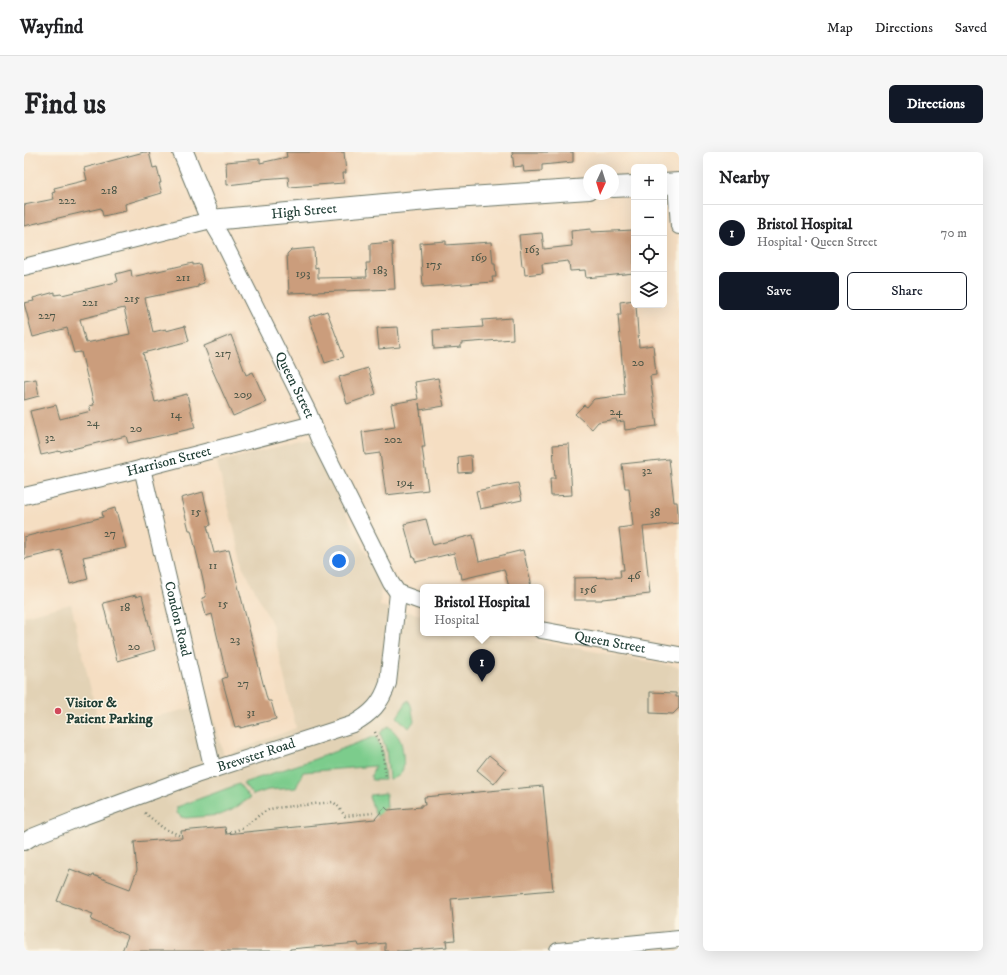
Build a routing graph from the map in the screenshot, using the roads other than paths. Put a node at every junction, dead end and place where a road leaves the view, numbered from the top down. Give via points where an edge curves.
1 (182, 152) edge
2 (673, 183) edge
3 (631, 186) edge
4 (619, 187) edge
5 (583, 189) edge
6 (211, 220) junction
7 (679, 226) edge
8 (24, 266) edge
9 (313, 424) junction
10 (142, 468) junction
11 (24, 496) edge
12 (398, 594) junction
13 (420, 601) edge
14 (544, 631) edge
15 (679, 655) edge
16 (213, 770) junction
17 (24, 842) edge
18 (679, 939) edge
19 (558, 951) edge

1 - 6 street, Queen Street
2 - 7 street
3 - 4 street
5 - 6 street, High Street via 438,198
6 - 8 street, High Street
6 - 9 street, Queen Street
9 - 10 street, Harrison Street
9 - 12 street, Queen Street via 385,573
10 - 11 street, Harrison Street
10 - 16 street, Condon Road
12 - 13 street
12 - 16 street, Brewster Road via 388,683 375,709 353,724
14 - 15 street, Queen Street
16 - 17 street, Brewster Road via 76,819
18 - 19 street

